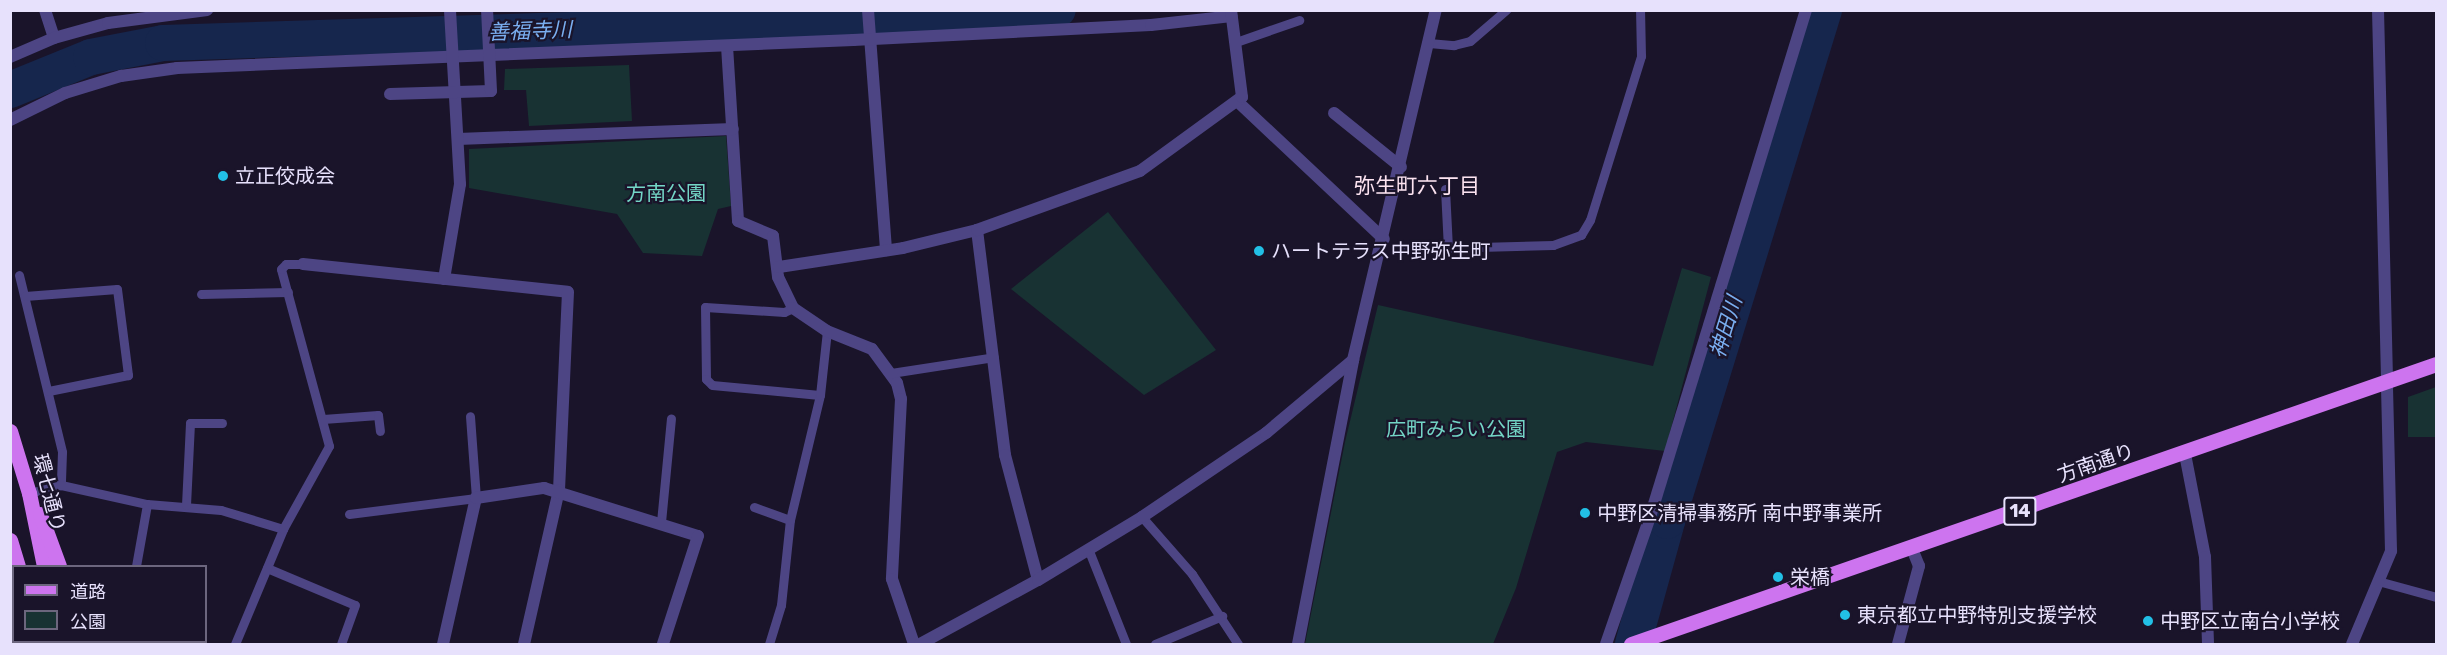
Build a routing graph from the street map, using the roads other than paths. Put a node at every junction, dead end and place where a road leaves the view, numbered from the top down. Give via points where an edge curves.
1 (45, 10) edge
2 (207, 10) edge
3 (487, 10) edge
4 (868, 10) edge
5 (1436, 10) edge
6 (1506, 10) edge
7 (1640, 10) edge
8 (1806, 10) edge
9 (2378, 10) edge
10 (450, 11) edge
11 (1232, 13) edge
12 (1299, 20) dead end
13 (870, 34) junction
14 (54, 39) junction
15 (1236, 42) junction
16 (1429, 44) junction
17 (727, 46) junction
18 (452, 51) junction
19 (10, 57) edge
20 (390, 93) dead end
21 (1238, 102) junction
22 (1334, 113) dead end
23 (10, 120) edge
24 (733, 129) junction
25 (458, 139) junction
26 (1401, 167) junction
27 (1445, 189) dead end
28 (977, 230) junction
29 (1384, 239) junction
30 (1448, 248) junction
31 (1404, 249) dead end
32 (886, 250) junction
33 (303, 264) joint
34 (779, 267) junction
35 (19, 275) dead end
36 (444, 279) junction
37 (288, 292) junction
38 (201, 294) dead end
39 (25, 296) junction
40 (793, 308) junction
41 (827, 331) junction
42 (994, 357) junction
43 (1353, 360) junction
44 (2436, 364) edge
45 (891, 373) junction
46 (2387, 382) junction
47 (49, 392) junction
48 (820, 395) junction
49 (470, 416) dead end
50 (671, 418) dead end
51 (323, 419) junction
52 (222, 423) dead end
53 (380, 430) dead end
54 (10, 431) edge
55 (2185, 454) junction
56 (62, 484) junction
57 (559, 490) junction
58 (29, 493) junction
59 (476, 498) junction
60 (147, 504) junction
61 (186, 506) junction
62 (754, 507) dead end
63 (349, 514) dead end
64 (1142, 517) junction
65 (790, 520) junction
66 (661, 522) junction
67 (283, 529) junction
68 (10, 540) edge
69 (1912, 549) junction
70 (1089, 550) junction
71 (17, 565) edge
72 (44, 565) edge
73 (58, 565) edge
74 (136, 565) edge
75 (267, 568) junction
76 (1038, 580) junction
77 (2378, 581) junction
78 (2436, 597) edge
79 (1222, 616) junction
80 (235, 645) edge
81 (341, 645) edge
82 (443, 645) edge
83 (524, 645) edge
84 (663, 645) edge
85 (769, 645) edge
86 (914, 645) edge
87 (920, 645) edge
88 (1126, 645) edge
89 (1155, 645) edge
90 (1238, 645) edge
91 (1298, 645) edge
92 (1606, 645) edge
93 (1631, 645) edge
94 (1898, 645) edge
95 (2208, 645) edge
96 (2352, 645) edge

1 - 14 street
2 - 14 street via 108,23
3 - 20 street, bridge via 490,91
4 - 13 street
5 - 16 street
6 - 16 lane via 1470,42
7 - 30 lane via 1641,56 1586,228 1564,243
8 - 92 street via 1650,517
9 - 46 street
10 - 18 street
11 - 13 street via 1151,25
11 - 15 street
12 - 15 lane
13 - 17 street
13 - 32 street
14 - 19 street
15 - 21 street via 1243,82
16 - 26 street
17 - 18 street
17 - 24 street
18 - 23 street via 177,68 121,76 65,93
18 - 25 street
21 - 28 street via 1140,171
21 - 29 street
22 - 26 street
24 - 25 street
24 - 34 street via 738,221 773,236
25 - 36 street via 460,184
26 - 29 street
27 - 30 lane
28 - 32 street
28 - 42 street
29 - 43 street
30 - 31 lane
32 - 34 street
33 - 36 street
33 - 37 lane via 286,264 281,269
34 - 40 street via 784,293
35 - 39 lane
36 - 57 street via 568,292
37 - 38 lane
37 - 51 lane
39 - 47 lane
39 - 47 lane via 117,289 128,375
40 - 41 street
40 - 48 lane via 784,312 705,307 706,379 712,386
41 - 45 street via 872,349
41 - 48 lane
42 - 45 lane
42 - 76 street via 1005,455
43 - 64 street via 1273,428
43 - 91 street
44 - 46 main road, 方南通り / 14
45 - 86 street via 901,399 892,579
46 - 55 main road, 方南通り / 14
46 - 77 street via 2391,551
47 - 56 lane via 62,452
48 - 65 lane
49 - 59 lane
50 - 66 lane
51 - 53 lane via 378,415
51 - 67 lane via 328,446
52 - 61 lane via 190,423
54 - 58 main road, 環七通り
55 - 69 main road, 方南通り / 14
55 - 95 street via 2205,558
56 - 58 lane
56 - 60 lane
57 - 59 street via 544,488
57 - 66 street
57 - 83 street
58 - 72 main road, 環七通り
58 - 73 main road via 45,523
59 - 63 lane
59 - 82 street
60 - 61 lane
60 - 74 lane
61 - 67 lane via 221,510
62 - 65 lane
64 - 70 street
64 - 79 lane
65 - 85 lane via 781,605
66 - 84 street via 698,536
67 - 75 lane
68 - 71 main road
69 - 93 main road, 方南通り / 14
69 - 94 street via 1919,566
70 - 76 street
70 - 88 lane
75 - 80 lane
75 - 81 lane via 354,605
76 - 87 street
77 - 78 lane
77 - 96 street
79 - 89 lane
79 - 90 lane

